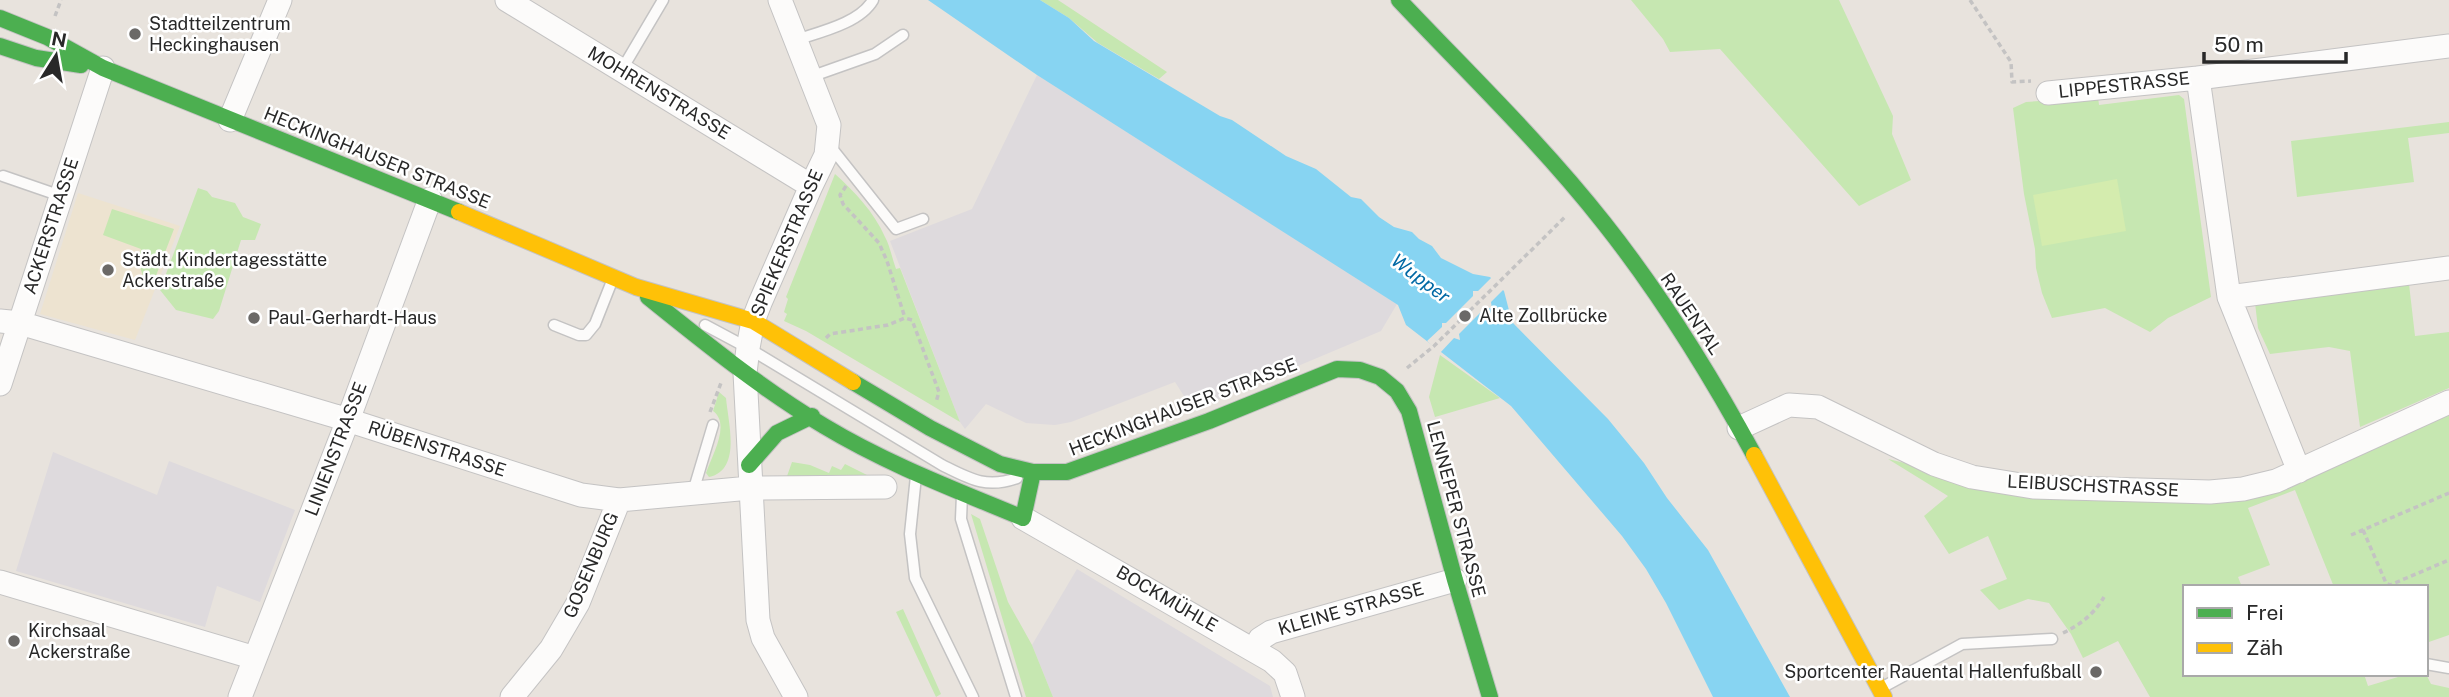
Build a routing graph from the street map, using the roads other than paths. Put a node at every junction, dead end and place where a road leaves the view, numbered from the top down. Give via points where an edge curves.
1 (280, 0) edge
2 (507, 0) edge
3 (663, 0) edge
4 (780, 0) edge
5 (873, 0) edge
6 (1399, 0) edge
7 (0, 18) edge
8 (903, 35) dead end
9 (796, 40) junction
10 (0, 46) edge
11 (2449, 46) edge
12 (103, 68) junction
13 (621, 71) junction
14 (810, 76) junction
15 (2198, 78) junction
16 (2039, 87) road end
17 (230, 120) junction
18 (829, 134) junction
19 (3, 176) dead end
20 (810, 186) junction
21 (61, 197) junction
22 (430, 200) junction
23 (923, 219) dead end
24 (2449, 268) edge
25 (613, 278) junction
26 (636, 287) junction
27 (2229, 297) junction
28 (753, 321) junction
29 (10, 322) edge
30 (554, 325) dead end
31 (741, 361) junction
32 (1345, 368) joint
33 (0, 384) edge
34 (2449, 402) edge
35 (812, 416) junction
36 (348, 420) junction
37 (713, 425) road end
38 (1739, 428) junction
39 (2300, 471) junction
40 (917, 472) junction
41 (1033, 472) junction
42 (749, 476) junction
43 (885, 487) dead end
44 (962, 492) junction
45 (692, 494) junction
46 (618, 500) junction
47 (1023, 518) junction
48 (1455, 580) junction
49 (0, 582) edge
50 (2052, 639) dead end
51 (1254, 650) junction
52 (255, 658) junction
53 (2428, 664) edge
54 (2449, 668) edge
55 (1882, 693) edge
56 (1486, 696) edge
57 (240, 697) edge
58 (512, 697) edge
59 (796, 697) edge
60 (973, 697) edge
61 (1016, 697) edge
62 (1293, 697) edge

1 - 17 street
2 - 13 street, MOHRENSTRASSE
3 - 13 lane
4 - 9 street
5 - 9 lane via 843,24
6 - 38 main road, RAUENTAL via 1584,198 1671,316
7 - 12 main road, HECKINGHAUSER STRASSE
8 - 14 lane via 876,54
9 - 14 street
10 - 12 main road, HECKINGHAUSER STRASSE via 36,58
11 - 15 street, LIPPESTRASSE
12 - 17 main road, HECKINGHAUSER STRASSE
12 - 21 street, ACKERSTRASSE
13 - 20 street, MOHRENSTRASSE
14 - 18 street
15 - 16 street, LIPPESTRASSE
15 - 27 street
17 - 22 main road, HECKINGHAUSER STRASSE
18 - 20 street, SPIEKERSTRASSE via 826,155
18 - 23 lane via 896,229
19 - 21 lane
20 - 28 street, SPIEKERSTRASSE
21 - 29 street, ACKERSTRASSE
22 - 25 main road, HECKINGHAUSER STRASSE
22 - 36 street, LINIENSTRASSE
24 - 27 street
25 - 26 main road, HECKINGHAUSER STRASSE
25 - 30 lane via 586,335
26 - 28 main road, HECKINGHAUSER STRASSE
26 - 31 main road, HECKINGHAUSER STRASSE
27 - 39 street
28 - 31 street, SPIEKERSTRASSE
28 - 41 main road, HECKINGHAUSER STRASSE via 930,428 1000,464
29 - 33 street, ACKERSTRASSE
29 - 36 street, RÜBENSTRASSE
31 - 35 main road, HECKINGHAUSER STRASSE
31 - 41 lane via 968,478 999,484
31 - 42 street, SPIEKERSTRASSE
32 - 41 main road, HECKINGHAUSER STRASSE via 1067,472
32 - 48 main road, LENNEPER STRASSE via 1374,372 1388,381 1409,411
34 - 39 street, LEIBUSCHSTRASSE
35 - 40 main road, HECKINGHAUSER STRASSE via 853,442
35 - 42 main road via 777,433
36 - 46 street, RÜBENSTRASSE via 581,495
36 - 52 street, LINIENSTRASSE
37 - 45 lane
38 - 39 street, LEIBUSCHSTRASSE via 1789,405 1818,407 1934,464 1972,477 2033,487 2210,492 2276,481
38 - 55 main road, RAUENTAL
40 - 44 main road, HECKINGHAUSER STRASSE
40 - 60 lane via 910,534 915,578
41 - 47 main road
42 - 43 street, RÜBENSTRASSE
42 - 45 street, RÜBENSTRASSE
42 - 59 street, SPIEKERSTRASSE via 758,620
44 - 47 main road, HECKINGHAUSER STRASSE
44 - 61 lane via 961,519
45 - 46 street, RÜBENSTRASSE
46 - 58 street, GOSENBURG via 578,603 551,649
47 - 51 street, BOCKMÜHLE
48 - 51 street, KLEINE STRASSE via 1271,632
48 - 56 main road, LENNEPER STRASSE
49 - 52 street
50 - 55 lane via 1962,644
51 - 62 street, BOCKMÜHLE via 1284,673
52 - 57 street, LINIENSTRASSE
53 - 54 lane

